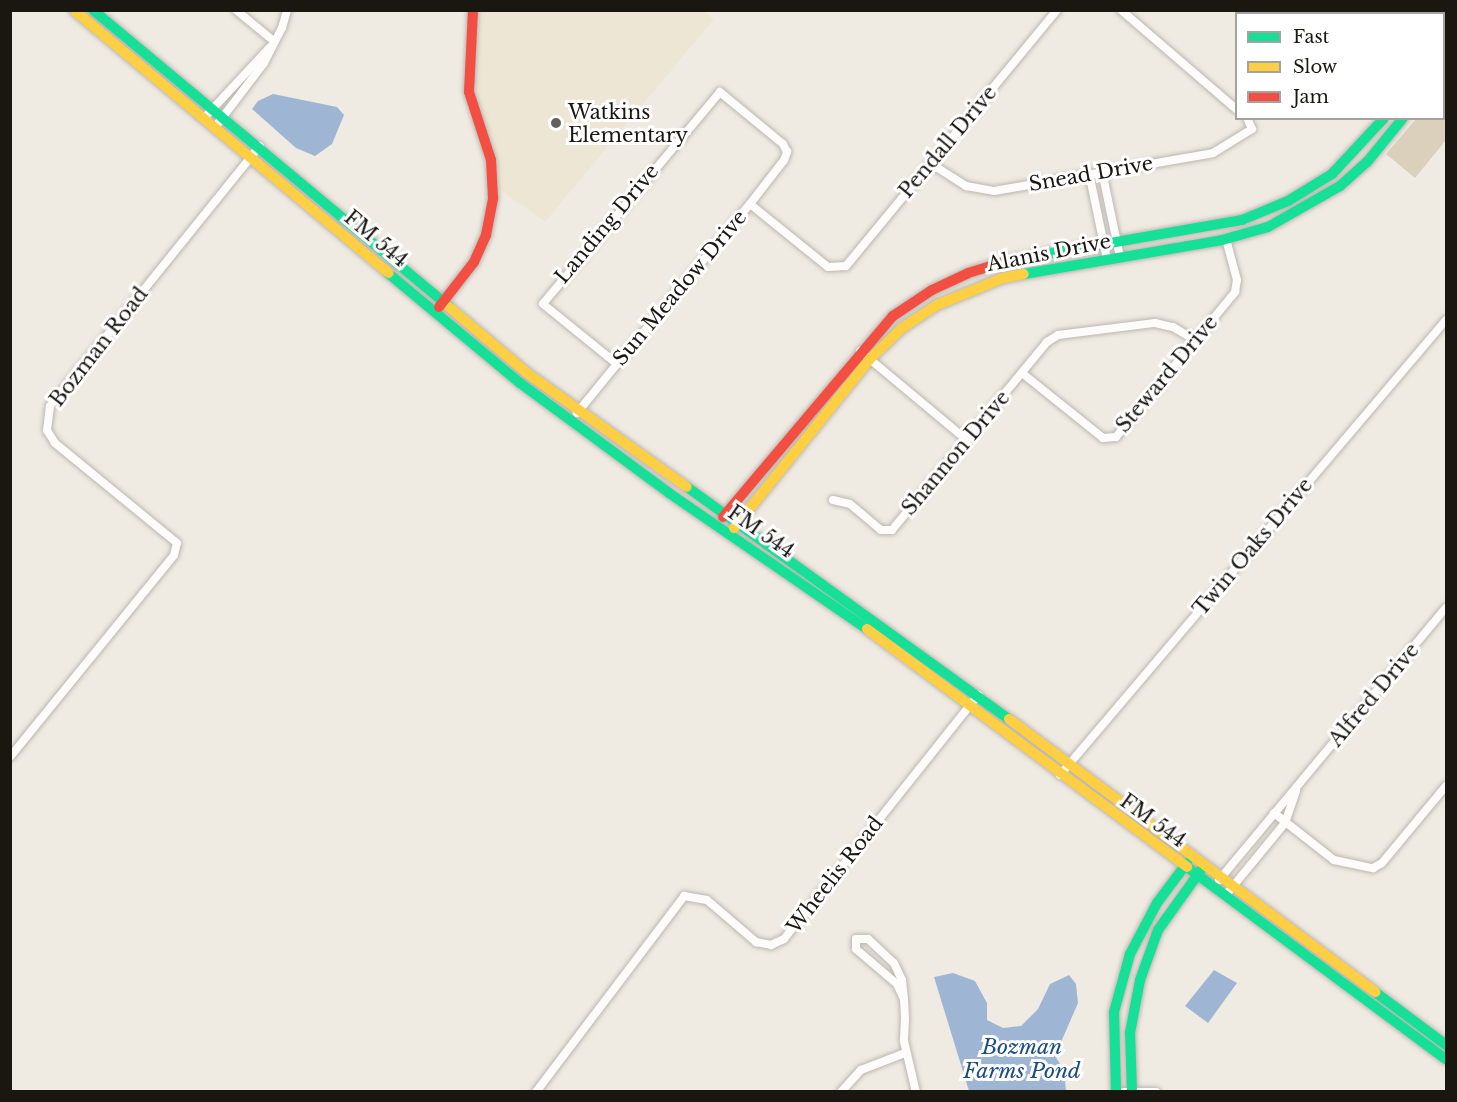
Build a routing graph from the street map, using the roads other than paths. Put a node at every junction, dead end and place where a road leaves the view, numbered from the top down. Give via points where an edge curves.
1 (74, 10) edge
2 (93, 10) edge
3 (236, 10) edge
4 (286, 10) edge
5 (473, 10) edge
6 (1056, 10) edge
7 (1121, 10) edge
8 (103, 19) edge
9 (275, 42) junction
10 (720, 92) joint
11 (213, 107) junction
12 (1235, 108) edge
13 (224, 116) junction
14 (205, 117) junction
15 (1248, 120) edge
16 (1382, 120) edge
17 (1401, 120) edge
18 (216, 126) junction
19 (260, 146) junction
20 (251, 156) junction
21 (930, 163) junction
22 (1102, 171) junction
23 (1089, 173) junction
24 (750, 204) junction
25 (1226, 239) junction
26 (1117, 243) junction
27 (1104, 245) junction
28 (1120, 257) junction
29 (1107, 259) junction
30 (438, 308) junction
31 (1446, 320) edge
32 (1196, 341) junction
33 (860, 351) junction
34 (870, 359) junction
35 (617, 364) junction
36 (1022, 373) junction
37 (578, 411) junction
38 (570, 421) junction
39 (967, 440) junction
40 (833, 500) dead end
41 (726, 513) junction
42 (738, 522) junction
43 (718, 524) junction
44 (730, 532) junction
45 (1446, 608) edge
46 (978, 695) junction
47 (970, 705) junction
48 (10, 757) edge
49 (1069, 764) junction
50 (1060, 775) junction
51 (1301, 782) junction
52 (1446, 786) edge
53 (1274, 813) junction
54 (1285, 823) junction
55 (1193, 855) junction
56 (1206, 865) junction
57 (1184, 866) junction
58 (1197, 876) junction
59 (1222, 877) junction
60 (1233, 886) junction
61 (1213, 888) junction
62 (1225, 896) junction
63 (1121, 983) junction
64 (1137, 988) junction
65 (904, 999) junction
66 (1446, 1044) edge
67 (905, 1053) junction
68 (1446, 1059) edge
69 (1132, 1091) edge
70 (536, 1092) edge
71 (841, 1092) edge
72 (916, 1092) edge
73 (1116, 1092) edge
74 (1124, 1092) edge
75 (1156, 1092) edge

1 - 8 main road, FM 544
2 - 8 main road, FM 544
3 - 9 street
4 - 9 street
5 - 30 main road via 468,85 491,160 493,198 480,250
6 - 21 street, Pendall Drive
7 - 12 street
8 - 11 main road, FM 544
8 - 14 main road, FM 544
9 - 11 street
9 - 13 street
10 - 24 street, Sun Meadow Drive via 783,144 787,152
10 - 35 street, Landing Drive via 543,304
11 - 13 main road, FM 544
11 - 14 street
13 - 18 street
13 - 19 main road, FM 544
14 - 18 main road, FM 544
15 - 22 street, Snead Drive via 1252,129 1213,153
16 - 26 main road, Alanis Drive via 1332,174 1288,201 1242,220
17 - 25 main road, Alanis Drive via 1367,162 1340,186 1268,227
18 - 20 main road, FM 544
19 - 20 street, Bozman Road
19 - 30 main road, FM 544
20 - 30 main road, FM 544
20 - 48 street, Bozman Road via 50,406 47,430 55,443 177,543 174,555
21 - 23 street, Snead Drive via 966,186 994,191
21 - 24 street, Pendall Drive via 846,266 837,269 828,267
22 - 23 street, Snead Drive
22 - 26 street
23 - 27 street
24 - 35 street, Sun Meadow Drive
25 - 28 main road, Alanis Drive
25 - 32 street, Steward Drive via 1237,286
26 - 27 main road, Alanis Drive
26 - 28 street
27 - 29 street
27 - 33 main road, Alanis Drive via 1010,261 968,273 893,316
28 - 29 main road, Alanis Drive
29 - 34 main road, Alanis Drive via 1003,278 972,288 902,328
30 - 37 main road, FM 544
30 - 38 main road, FM 544
31 - 49 street, Twin Oaks Drive
32 - 36 street, Shannon Drive via 1173,327 1155,323 1058,335 1047,342
32 - 36 street, Steward Drive via 1110,439 1100,436
33 - 34 street
33 - 41 main road, Alanis Drive
34 - 39 street
34 - 42 main road, Alanis Drive
35 - 37 street, Sun Meadow Drive
36 - 39 street, Shannon Drive
37 - 38 street, Sun Meadow Drive
37 - 41 main road, FM 544
38 - 43 main road, FM 544
39 - 40 street, Shannon Drive via 889,531 881,530 850,504
41 - 42 main road, FM 544
41 - 43 main road, Alanis Drive
42 - 44 main road, Alanis Drive
42 - 46 main road, FM 544
43 - 44 main road, FM 544
44 - 47 main road, FM 544
45 - 51 street, Alfred Drive
46 - 47 street, Wheelis Road
46 - 49 main road, FM 544
47 - 50 main road, FM 544
47 - 70 street, Wheelis Road via 784,939 771,945 756,942 707,900 684,896
49 - 50 street, Twin Oaks Drive
49 - 55 main road, FM 544
50 - 57 main road, FM 544
51 - 53 street, Alfred Drive
51 - 54 street, Alfred Drive
52 - 54 street via 1382,863 1373,868 1334,860
53 - 54 street
53 - 59 street, Alfred Drive
54 - 60 street, Alfred Drive
55 - 56 main road, FM 544
55 - 57 main road
56 - 58 main road
56 - 59 main road, FM 544
57 - 58 main road, FM 544
57 - 63 main road via 1140,932
58 - 61 main road, FM 544
58 - 64 main road via 1158,930
59 - 60 main road, FM 544
59 - 61 street, Alfred Drive
60 - 62 street, Alfred Drive
60 - 66 main road, FM 544
61 - 62 main road, FM 544
62 - 68 main road, FM 544
63 - 64 main road
63 - 73 main road via 1112,1036
64 - 69 main road via 1130,1041
65 - 65 street via 902,980 894,963 866,938 856,939 856,949 897,984
65 - 67 street
67 - 71 street via 861,1070
67 - 72 street
69 - 74 street
69 - 75 street

